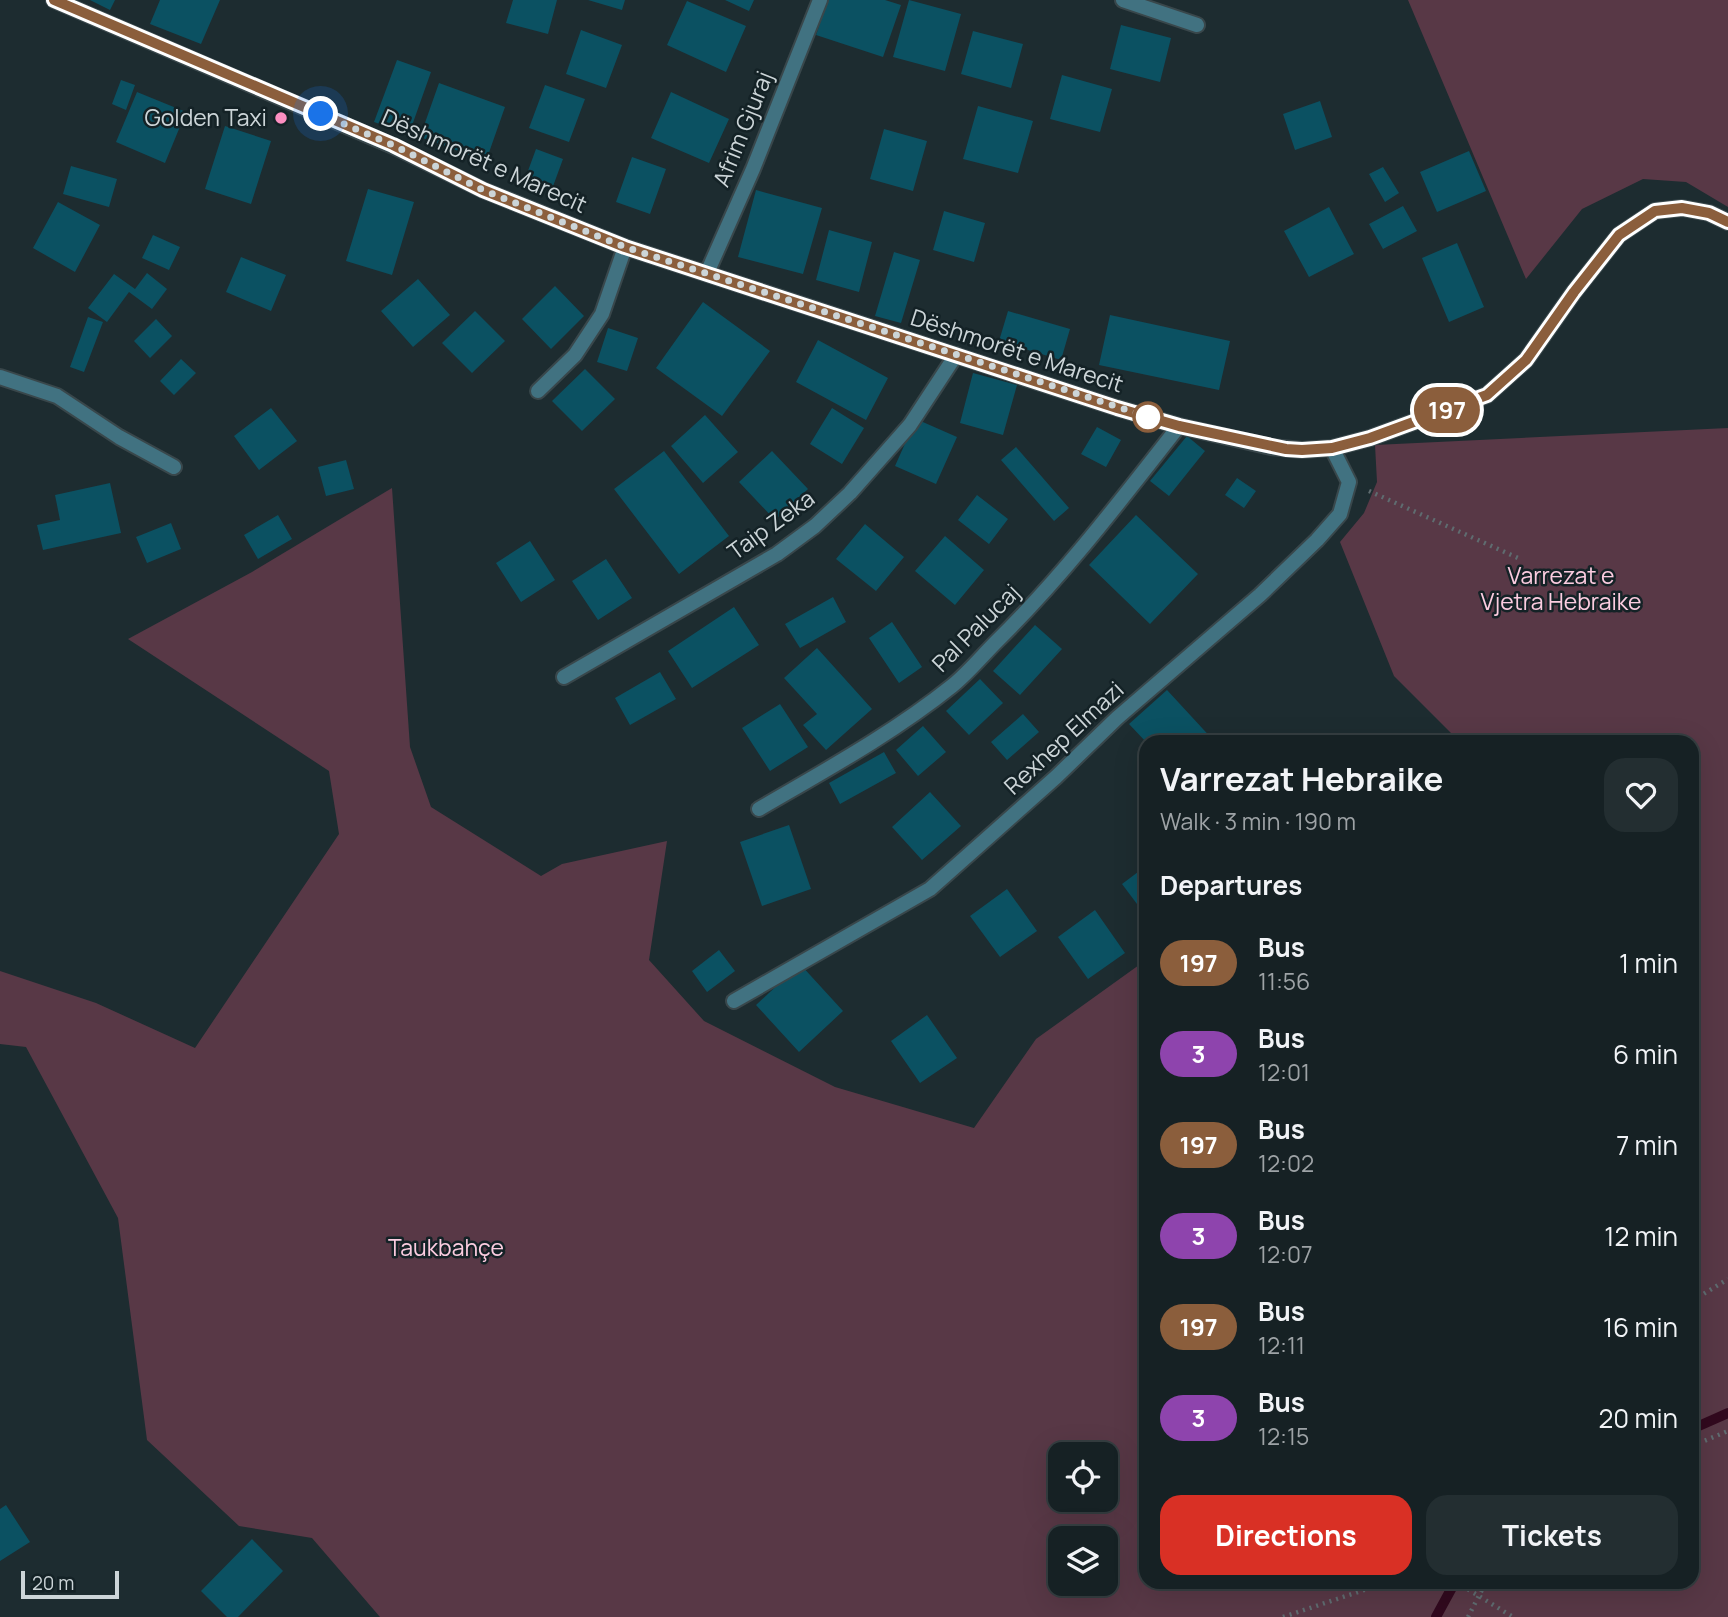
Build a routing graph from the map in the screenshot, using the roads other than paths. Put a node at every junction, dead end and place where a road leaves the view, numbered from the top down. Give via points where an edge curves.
1 (54, 0) edge
2 (820, 0) edge
3 (1123, 0) edge
4 (1197, 25) dead end
5 (1728, 222) edge
6 (625, 247) junction
7 (707, 273) junction
8 (956, 355) junction
9 (0, 377) edge
10 (538, 391) dead end
11 (1179, 426) junction
12 (1332, 448) junction
13 (174, 467) dead end
14 (564, 677) dead end
15 (758, 809) dead end
16 (734, 1000) dead end

1 - 6 street, Dëshmorët e Marecit via 393,145 483,190
2 - 7 street, Afrim Gjuraj
3 - 4 street
5 - 12 street, Dëshmorët e Marecit via 1682,208 1655,211 1619,235 1526,360 1487,395
6 - 7 street, Dëshmorët e Marecit
6 - 10 street via 602,314 575,355
7 - 8 street, Dëshmorët e Marecit
8 - 11 street, Dëshmorët e Marecit
8 - 14 street, Taip Zeka via 910,425 815,526 777,554
9 - 13 street via 57,396
11 - 12 street, Dëshmorët e Marecit via 1271,447
11 - 15 street, Pal Palucaj via 1081,550 953,685 885,733
12 - 16 street, Rexhep Elmazi via 1349,482 1340,514 1260,595 930,889

